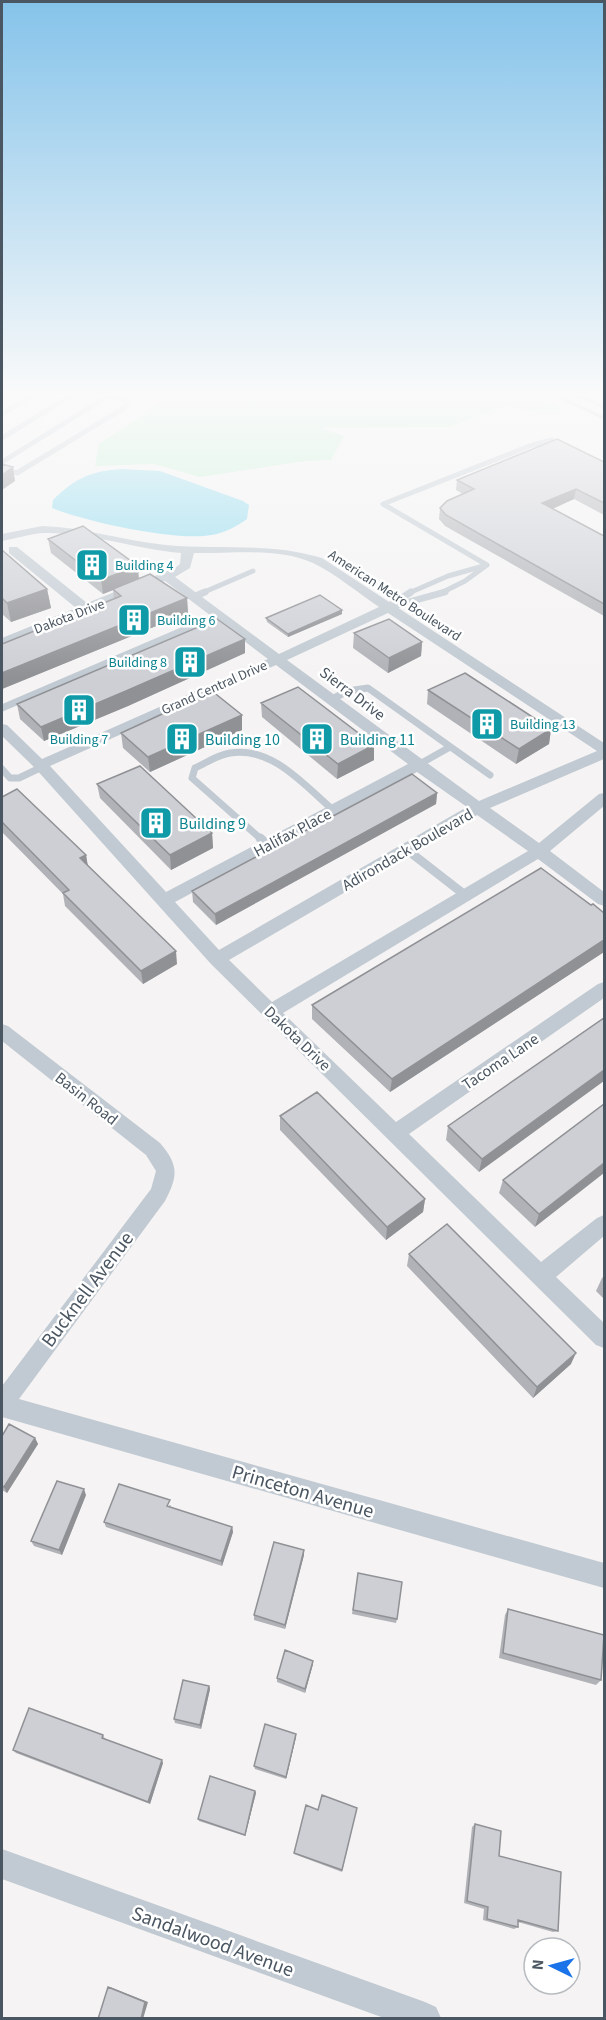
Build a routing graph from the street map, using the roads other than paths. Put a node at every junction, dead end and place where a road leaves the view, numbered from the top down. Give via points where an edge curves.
1 (418, 490) edge
2 (2, 538) edge
3 (188, 549) junction
4 (14, 550) dead end
5 (487, 565) junction
6 (253, 571) dead end
7 (167, 577) junction
8 (193, 597) junction
9 (387, 608) junction
10 (86, 609) junction
11 (219, 615) junction
12 (2, 642) edge
13 (279, 659) junction
14 (332, 699) junction
15 (2, 708) edge
16 (2, 728) edge
17 (450, 747) junction
18 (604, 749) edge
19 (604, 754) edge
20 (418, 765) junction
21 (41, 766) junction
22 (2, 769) edge
23 (490, 776) dead end
24 (604, 798) edge
25 (479, 807) junction
26 (333, 810) junction
27 (268, 845) junction
28 (406, 849) junction
29 (539, 850) junction
30 (465, 895) junction
31 (165, 900) junction
32 (604, 900) edge
33 (217, 959) junction
34 (604, 990) edge
35 (272, 1011) junction
36 (2, 1031) edge
37 (396, 1133) junction
38 (166, 1171) joint
39 (604, 1224) edge
40 (542, 1275) junction
41 (604, 1338) edge
42 (2, 1405) edge
43 (604, 1576) edge
44 (2, 1864) edge
45 (425, 2019) edge

1 - 5 lane via 383,504
2 - 3 street, American Metro Boulevard via 20,532 53,530
3 - 7 street, Dakota Drive via 186,565
3 - 9 street, American Metro Boulevard via 296,553 318,561
4 - 10 street
5 - 9 lane via 452,574 403,595
5 - 9 lane via 475,577 417,603
6 - 8 lane
7 - 8 street, Sierra Drive
7 - 10 street, Dakota Drive
8 - 11 street, Sierra Drive
9 - 13 street, Grand Central Drive
9 - 18 street, American Metro Boulevard
10 - 12 street, Dakota Drive
11 - 13 street, Sierra Drive
11 - 15 lane
13 - 14 street, Sierra Drive
13 - 21 street, Grand Central Drive
14 - 17 lane via 368,688
14 - 20 street, Sierra Drive
16 - 21 street, Dakota Drive
17 - 20 lane
17 - 23 lane
19 - 25 street, Adirondack Boulevard
20 - 25 street, Sierra Drive
20 - 26 street, Halifax Place
21 - 22 lane via 19,778 10,778
21 - 31 street, Dakota Drive
24 - 29 street
25 - 28 street, Adirondack Boulevard
25 - 29 street, Sierra Drive
26 - 27 street, Halifax Place
26 - 27 lane via 270,758 248,751 228,753 195,768 192,778
27 - 31 street, Halifax Place
28 - 30 lane
28 - 33 street, Adirondack Boulevard
29 - 30 street
29 - 32 street, Sierra Drive
30 - 35 street
31 - 33 street, Dakota Drive
33 - 35 street, Dakota Drive
34 - 37 street, Tacoma Lane
35 - 37 street, Dakota Drive
36 - 38 street, Basin Road via 153,1149 162,1158
37 - 40 street, Dakota Drive
38 - 42 street, Bucknell Avenue via 158,1195
39 - 40 street
40 - 41 street, Dakota Drive
42 - 43 street, Princeton Avenue
44 - 45 street, Sandalwood Avenue

